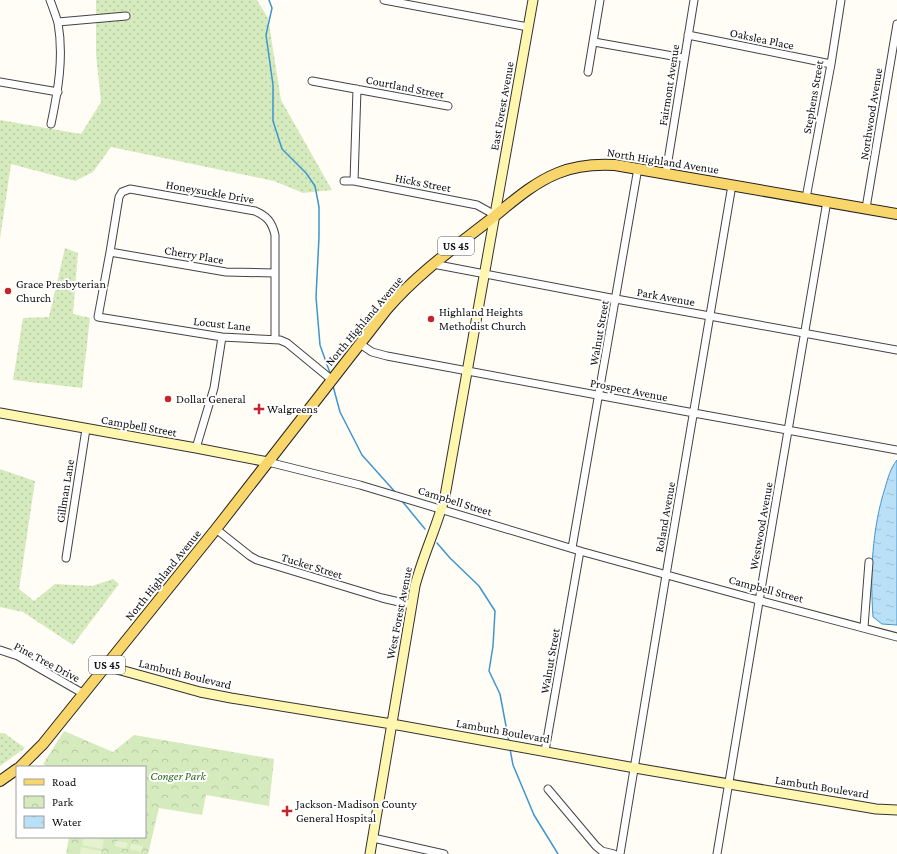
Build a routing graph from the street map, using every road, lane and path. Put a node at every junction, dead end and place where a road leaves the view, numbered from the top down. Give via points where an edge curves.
1 (50, 0) edge
2 (384, 0) edge
3 (533, 0) edge
4 (600, 0) edge
5 (694, 0) edge
6 (841, 0) edge
7 (126, 16) dead end
8 (58, 22) junction
9 (897, 24) edge
10 (528, 27) junction
11 (688, 35) junction
12 (594, 42) junction
13 (684, 58) junction
14 (831, 64) junction
15 (588, 72) dead end
16 (312, 81) dead end
17 (0, 82) edge
18 (357, 89) junction
19 (58, 92) junction
20 (448, 106) dead end
21 (51, 124) dead end
22 (638, 168) junction
23 (666, 173) junction
24 (344, 181) dead end
25 (354, 181) junction
26 (732, 185) junction
27 (806, 198) junction
28 (827, 201) junction
29 (866, 208) junction
30 (897, 214) edge
31 (495, 216) junction
32 (110, 252) junction
33 (432, 264) junction
34 (274, 273) junction
35 (485, 275) junction
36 (616, 300) junction
37 (710, 316) junction
38 (805, 334) junction
39 (222, 337) junction
40 (275, 339) junction
41 (360, 344) junction
42 (897, 350) edge
43 (467, 370) junction
44 (330, 382) junction
45 (599, 395) junction
46 (0, 413) edge
47 (694, 414) junction
48 (86, 429) junction
49 (789, 431) junction
50 (196, 448) junction
51 (897, 450) edge
52 (268, 462) junction
53 (441, 510) junction
54 (216, 529) junction
55 (572, 548) junction
56 (580, 551) junction
57 (66, 558) dead end
58 (869, 562) dead end
59 (666, 575) junction
60 (758, 600) junction
61 (412, 605) junction
62 (864, 627) junction
63 (897, 637) edge
64 (0, 650) edge
65 (106, 666) junction
66 (84, 694) junction
67 (392, 724) junction
68 (545, 751) junction
69 (21, 766) edge
70 (635, 768) junction
71 (16, 771) edge
72 (0, 781) edge
73 (728, 784) junction
74 (548, 789) dead end
75 (897, 810) edge
76 (373, 838) junction
77 (370, 854) edge
78 (444, 854) edge
79 (614, 854) edge
80 (620, 854) edge
81 (717, 854) edge

1 - 8 street
2 - 10 street
3 - 10 street, East Forest Avenue
4 - 12 street
5 - 11 street, Fairmont Avenue
6 - 14 street, Stephens Street
7 - 8 street
8 - 19 street via 61,51
9 - 29 street, Northwood Avenue
10 - 31 street, East Forest Avenue
11 - 13 street, Fairmont Avenue
11 - 14 street, Oakslea Place
12 - 13 street
12 - 15 street
13 - 23 street, Fairmont Avenue
14 - 27 street, Stephens Street
16 - 18 street, Courtland Street
17 - 19 street
18 - 20 street, Courtland Street
18 - 25 street, Courtland Street
19 - 21 street
22 - 23 main road, North Highland Avenue / US 45
22 - 31 main road, North Highland Avenue / US 45 via 615,164 588,165 558,173 523,193
22 - 36 street, Walnut Street
23 - 26 main road, North Highland Avenue / US 45
24 - 25 street, Hicks Street
25 - 31 street, Hicks Street via 477,205
26 - 27 main road, North Highland Avenue / US 45
26 - 37 street, Roland Avenue
27 - 28 main road, North Highland Avenue / US 45
28 - 29 main road, North Highland Avenue / US 45
28 - 38 street, Westwood Avenue
29 - 30 main road, North Highland Avenue / US 45
31 - 33 main road, North Highland Avenue / US 45
31 - 35 street, West Forest Avenue
32 - 34 street, Cherry Place via 226,272
32 - 34 street, Honeysuckle Drive via 119,197 122,192 130,189 255,211 263,215 269,220 275,235
32 - 39 street, Locust Lane via 98,316
33 - 35 street, Park Avenue
33 - 41 main road, North Highland Avenue / US 45 via 403,291
34 - 40 street, Honeysuckle Drive
35 - 36 street, Park Avenue
35 - 43 street, West Forest Avenue
36 - 37 street, Park Avenue
36 - 45 street, Walnut Street
37 - 38 street, Park Avenue
37 - 47 street, Roland Avenue
38 - 42 street, Park Avenue
38 - 49 street, Westwood Avenue
39 - 40 street, Locust Lane
39 - 50 street via 214,388
40 - 44 street, Locust Lane via 287,343
41 - 43 street, Prospect Avenue via 372,352 387,356
41 - 44 main road, North Highland Avenue / US 45
43 - 45 street, Prospect Avenue
43 - 53 street, West Forest Avenue
44 - 52 main road, North Highland Avenue / US 45
45 - 47 street, Prospect Avenue
45 - 55 street, Walnut Street
46 - 48 street, Campbell Street
47 - 49 street, Prospect Avenue
47 - 59 street, Roland Avenue
48 - 50 street, Campbell Street
48 - 57 street, Gillman Lane
49 - 51 street, Prospect Avenue
49 - 60 street, Westwood Avenue
50 - 52 street, Campbell Street
52 - 53 street, Campbell Street via 352,483
52 - 54 main road, North Highland Avenue / US 45
53 - 55 street, Campbell Street
53 - 61 street, West Forest Avenue via 419,570
54 - 61 street, Tucker Street via 257,560
54 - 65 main road, North Highland Avenue / US 45
55 - 56 street, Campbell Street
56 - 59 street, Campbell Street
56 - 68 street, Walnut Street
58 - 62 street
59 - 60 street, Campbell Street
59 - 70 street, Roland Avenue
60 - 62 street, Campbell Street
60 - 73 street, Westwood Avenue
61 - 67 street, West Forest Avenue
62 - 63 street, Campbell Street
64 - 66 street, Pine Tree Drive via 18,656
65 - 66 main road, North Highland Avenue / US 45
65 - 67 street, Lambuth Boulevard via 200,692
66 - 69 main road, North Highland Avenue / US 45 via 43,744
67 - 68 street, Lambuth Boulevard
67 - 76 street, West Forest Avenue
68 - 70 street, Lambuth Boulevard
70 - 73 street, Lambuth Boulevard
70 - 80 street, Roland Avenue
71 - 72 main road
73 - 75 street, Lambuth Boulevard via 876,809
73 - 81 street, Westwood Avenue
74 - 79 street via 596,846 602,851
76 - 77 street, West Forest Avenue
76 - 78 street

